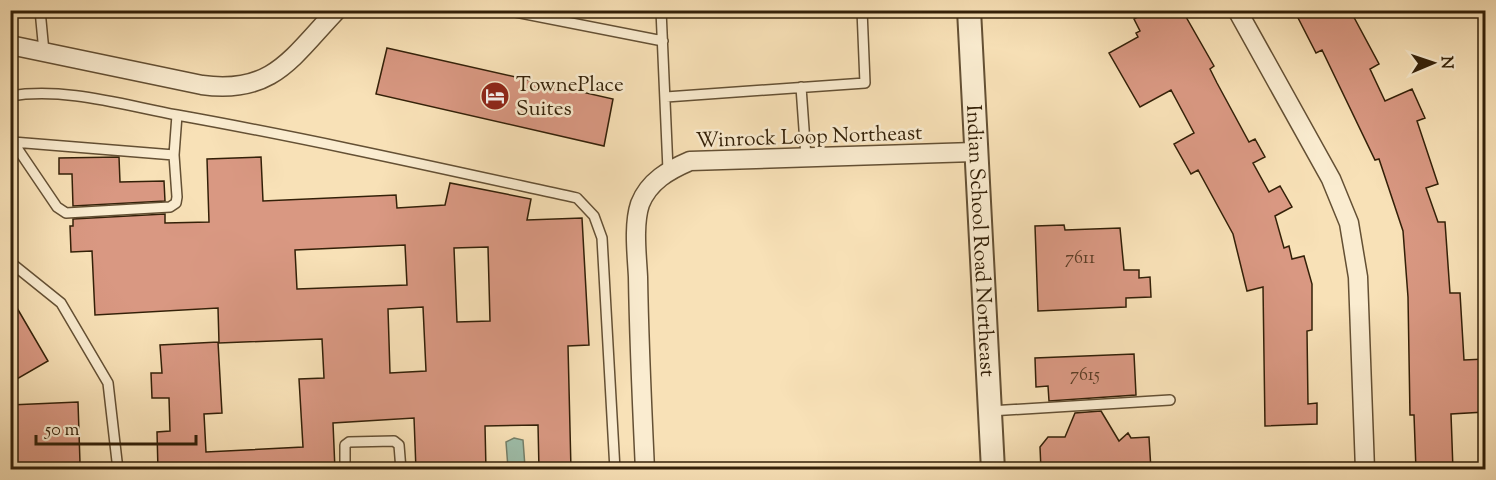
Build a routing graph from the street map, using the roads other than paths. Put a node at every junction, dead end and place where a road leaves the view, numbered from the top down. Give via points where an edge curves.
1 (40, 10) edge
2 (337, 10) edge
3 (505, 10) edge
4 (661, 10) edge
5 (862, 10) edge
6 (969, 10) edge
7 (1237, 10) edge
8 (663, 40) junction
9 (10, 45) edge
10 (44, 52) junction
11 (801, 87) junction
12 (10, 96) edge
13 (666, 98) junction
14 (177, 115) junction
15 (12, 140) edge
16 (974, 152) junction
17 (174, 155) junction
18 (806, 157) junction
19 (668, 170) junction
20 (10, 262) edge
21 (1170, 400) dead end
22 (989, 411) junction
23 (118, 470) edge
24 (345, 470) edge
25 (401, 470) edge
26 (615, 470) edge
27 (645, 470) edge
28 (993, 470) edge
29 (1365, 470) edge

1 - 10 lane
2 - 10 street via 278,72 233,88
3 - 8 lane
4 - 8 lane
5 - 11 lane via 865,83
6 - 16 street, Indian School Road Northeast
7 - 29 street via 1332,179 1349,223 1358,277
8 - 13 lane
9 - 10 street
11 - 13 lane
11 - 18 lane
12 - 14 lane via 28,93 79,97
13 - 19 lane
14 - 17 lane
14 - 26 lane via 290,135 577,198 594,216 602,238
15 - 17 lane
15 - 17 lane via 57,207 66,213 170,207 177,197
16 - 18 street, Winrock Loop Northeast
16 - 22 street, Indian School Road Northeast
18 - 19 street, Winrock Loop Northeast via 690,161
19 - 27 street, Winrock Loop Northeast via 640,205 637,241
20 - 23 lane via 61,303 108,383
21 - 22 lane
22 - 28 street, Indian School Road Northeast
24 - 25 lane via 344,451 349,442 394,441 399,445

